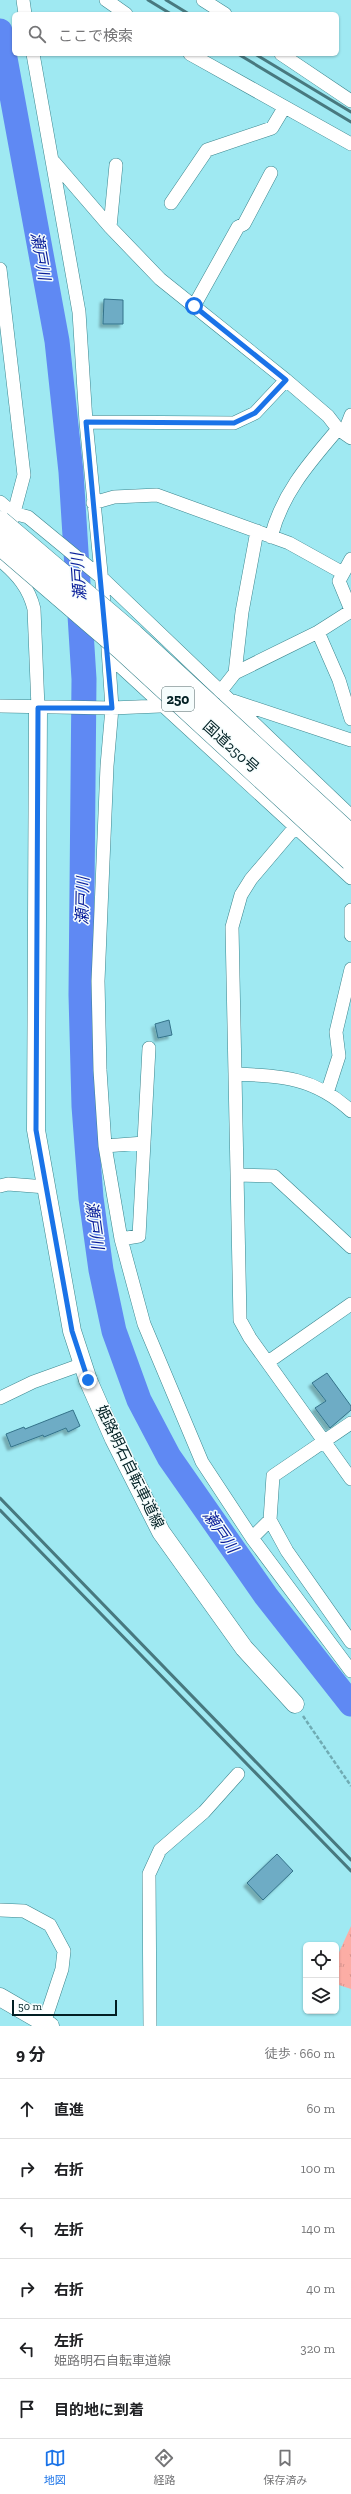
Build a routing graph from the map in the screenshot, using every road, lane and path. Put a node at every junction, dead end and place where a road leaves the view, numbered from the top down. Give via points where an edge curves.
1 (23, 0) edge
2 (106, 0) edge
3 (203, 0) edge
4 (26, 12) edge
5 (123, 12) edge
6 (222, 12) edge
7 (34, 56) edge
8 (194, 56) edge
9 (284, 56) edge
10 (351, 101) edge
11 (284, 108) junction
12 (350, 145) edge
13 (54, 162) junction
14 (116, 165) dead end
15 (271, 173) dead end
16 (171, 203) dead end
17 (110, 227) junction
18 (0, 269) edge
19 (194, 306) junction
20 (286, 380) junction
21 (351, 415) edge
22 (86, 422) junction
23 (345, 433) edge
24 (0, 502) edge
25 (93, 503) junction
26 (7, 517) edge
27 (258, 531) junction
28 (272, 537) junction
29 (1, 556) edge
30 (351, 560) edge
31 (343, 573) junction
32 (102, 578) junction
33 (351, 610) edge
34 (318, 632) junction
35 (109, 656) junction
36 (235, 673) junction
37 (220, 692) junction
38 (230, 700) junction
39 (0, 706) edge
40 (166, 706) junction
41 (41, 708) junction
42 (112, 708) junction
43 (351, 719) edge
44 (351, 740) edge
45 (351, 816) edge
46 (296, 826) junction
47 (351, 836) edge
48 (351, 860) edge
49 (351, 878) edge
50 (351, 910) edge
51 (351, 935) edge
52 (351, 969) edge
53 (149, 1048) dead end
54 (235, 1074) junction
55 (327, 1093) junction
56 (351, 1111) edge
57 (144, 1143) junction
58 (105, 1146) junction
59 (237, 1176) junction
60 (0, 1186) edge
61 (46, 1187) junction
62 (121, 1239) junction
63 (351, 1247) edge
64 (351, 1304) edge
65 (268, 1362) junction
66 (83, 1364) junction
67 (0, 1398) edge
68 (351, 1422) edge
69 (325, 1441) junction
70 (351, 1479) edge
71 (270, 1520) junction
72 (252, 1538) junction
73 (351, 1642) edge
74 (351, 1671) edge
75 (295, 1704) joint
76 (238, 1774) dead end
77 (351, 1786) edge
78 (0, 1910) edge
79 (0, 1997) edge
80 (47, 2024) edge
81 (150, 2026) edge

1 - 4 street
2 - 5 street
3 - 6 street
7 - 13 street
8 - 11 street via 269,97
9 - 10 street
11 - 12 street
11 - 16 street via 272,128 207,150
13 - 17 street
13 - 22 street via 79,312
14 - 17 street
15 - 19 street via 244,224 238,228
17 - 19 street via 160,279
18 - 26 street via 24,475
19 - 20 street
20 - 22 street via 255,413 234,423
20 - 23 street
21 - 23 street
22 - 25 street
23 - 28 street via 295,480 277,517
24 - 26 street
25 - 27 street via 114,497 157,495
25 - 32 street
26 - 29 street
26 - 32 street via 28,517
26 - 47 highway, 国道250号 / 250, bridge
27 - 28 street
27 - 36 street via 242,612
28 - 31 street via 305,551
29 - 41 street via 24,585 32,604
29 - 48 highway, 国道250号 / 250, bridge via 122,648
30 - 31 street
31 - 33 street via 339,581
32 - 35 street
32 - 37 street
33 - 34 street
34 - 36 street
34 - 43 street via 339,680
35 - 40 street
35 - 42 street
36 - 37 street
37 - 38 street
38 - 40 street via 221,704
38 - 44 street
38 - 45 street
39 - 41 street
40 - 42 street
40 - 46 street
41 - 42 street
41 - 61 main road, 姫路明石自転車道線 via 36,1130
42 - 58 street via 107,766 98,981
46 - 49 street
46 - 54 street via 244,889 232,927
50 - 51 street
52 - 55 street via 336,1032 339,1056
53 - 57 street
54 - 55 street via 300,1079
54 - 59 street
55 - 56 street
57 - 58 street
57 - 62 street via 139,1236
58 - 62 street
59 - 63 street via 274,1176
59 - 65 street via 240,1320
60 - 61 street via 8,1184
61 - 66 main road, 姫路明石自転車道線 via 72,1331
62 - 72 street via 144,1324 202,1462
64 - 65 street
65 - 69 street
66 - 67 street via 33,1382
66 - 75 main road, 姫路明石自転車道線 via 114,1439 161,1532 244,1648
68 - 69 street
69 - 70 street
69 - 71 street via 273,1476
71 - 72 street
71 - 73 street via 287,1551
72 - 74 street
75 - 77 path
76 - 81 street via 204,1812 160,1850 149,1874
78 - 80 street via 24,1911 50,1925 64,1951
79 - 80 main road

